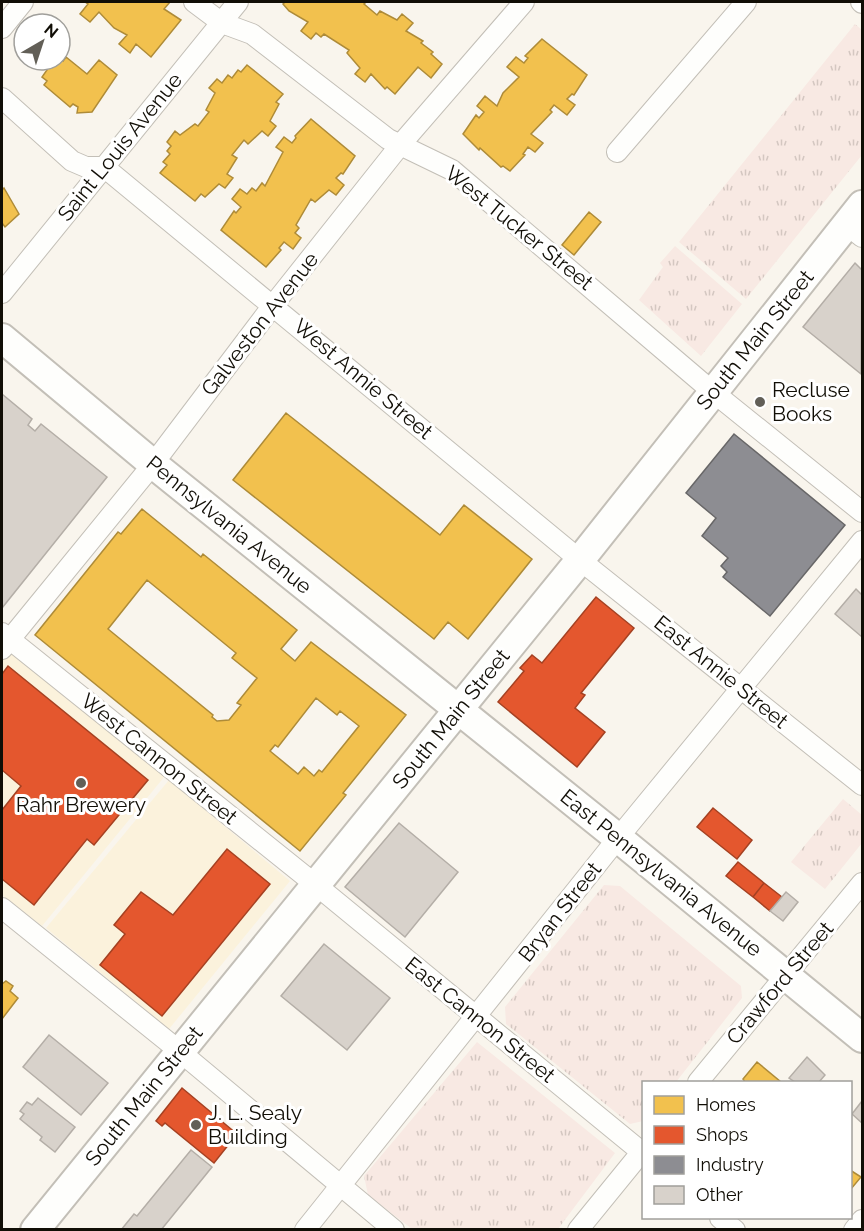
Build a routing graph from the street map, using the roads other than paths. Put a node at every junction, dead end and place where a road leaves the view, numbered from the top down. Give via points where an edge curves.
1 (23, 2) edge
2 (194, 2) edge
3 (238, 2) edge
4 (524, 2) edge
5 (746, 2) edge
6 (222, 23) junction
7 (2, 28) edge
8 (2, 98) edge
9 (401, 144) junction
10 (617, 152) dead end
11 (104, 167) junction
12 (857, 222) edge
13 (2, 293) edge
14 (274, 304) junction
15 (2, 338) edge
16 (713, 392) junction
17 (153, 464) junction
18 (862, 512) edge
19 (862, 541) edge
20 (580, 560) junction
21 (4, 641) edge
22 (740, 687) junction
23 (459, 709) junction
24 (862, 785) edge
25 (618, 838) junction
26 (862, 883) edge
27 (316, 885) junction
28 (2, 908) edge
29 (786, 975) junction
30 (477, 1017) junction
31 (862, 1038) edge
32 (180, 1053) junction
33 (700, 1081) edge
34 (642, 1151) edge
35 (642, 1153) edge
36 (341, 1186) junction
37 (721, 1219) edge
38 (862, 1220) edge
39 (35, 1230) edge
40 (305, 1230) edge
41 (394, 1230) edge
42 (578, 1230) edge
43 (735, 1230) edge
44 (854, 1230) edge

1 - 7 street
2 - 6 street, West Tucker Street
3 - 6 street, Saint Louis Avenue
4 - 9 street, Galveston Avenue
5 - 10 street
6 - 9 street, West Tucker Street via 252,34 388,139
6 - 11 street, Saint Louis Avenue
8 - 11 street, West Annie Street via 72,161 86,167
9 - 14 street, Galveston Avenue
9 - 16 street, West Tucker Street via 452,170
11 - 13 street, Saint Louis Avenue
11 - 14 street, West Annie Street
12 - 16 street, South Main Street
14 - 17 street, Galveston Avenue
14 - 20 street, West Annie Street
15 - 17 street, Pennsylvania Avenue
16 - 18 street, West Tucker Street
16 - 20 street, South Main Street
17 - 21 street, Galveston Avenue
17 - 23 street, Pennsylvania Avenue
19 - 22 street, Bryan Street
20 - 22 street, East Annie Street
20 - 23 street, South Main Street
21 - 27 street, West Cannon Street
22 - 24 street, East Annie Street
22 - 25 street, Bryan Street
23 - 25 street, East Pennsylvania Avenue
23 - 27 street, South Main Street
25 - 29 street, East Pennsylvania Avenue
25 - 30 street, Bryan Street
26 - 29 street, Crawford Street
27 - 30 street, East Cannon Street
27 - 32 street, South Main Street
28 - 32 street
29 - 31 street, East Pennsylvania Avenue
29 - 33 street, Crawford Street
30 - 34 street, East Cannon Street
30 - 36 street, Bryan Street
32 - 36 street
32 - 39 street, South Main Street
35 - 42 street
36 - 40 street, Bryan Street
36 - 41 street
37 - 43 street
38 - 44 street

